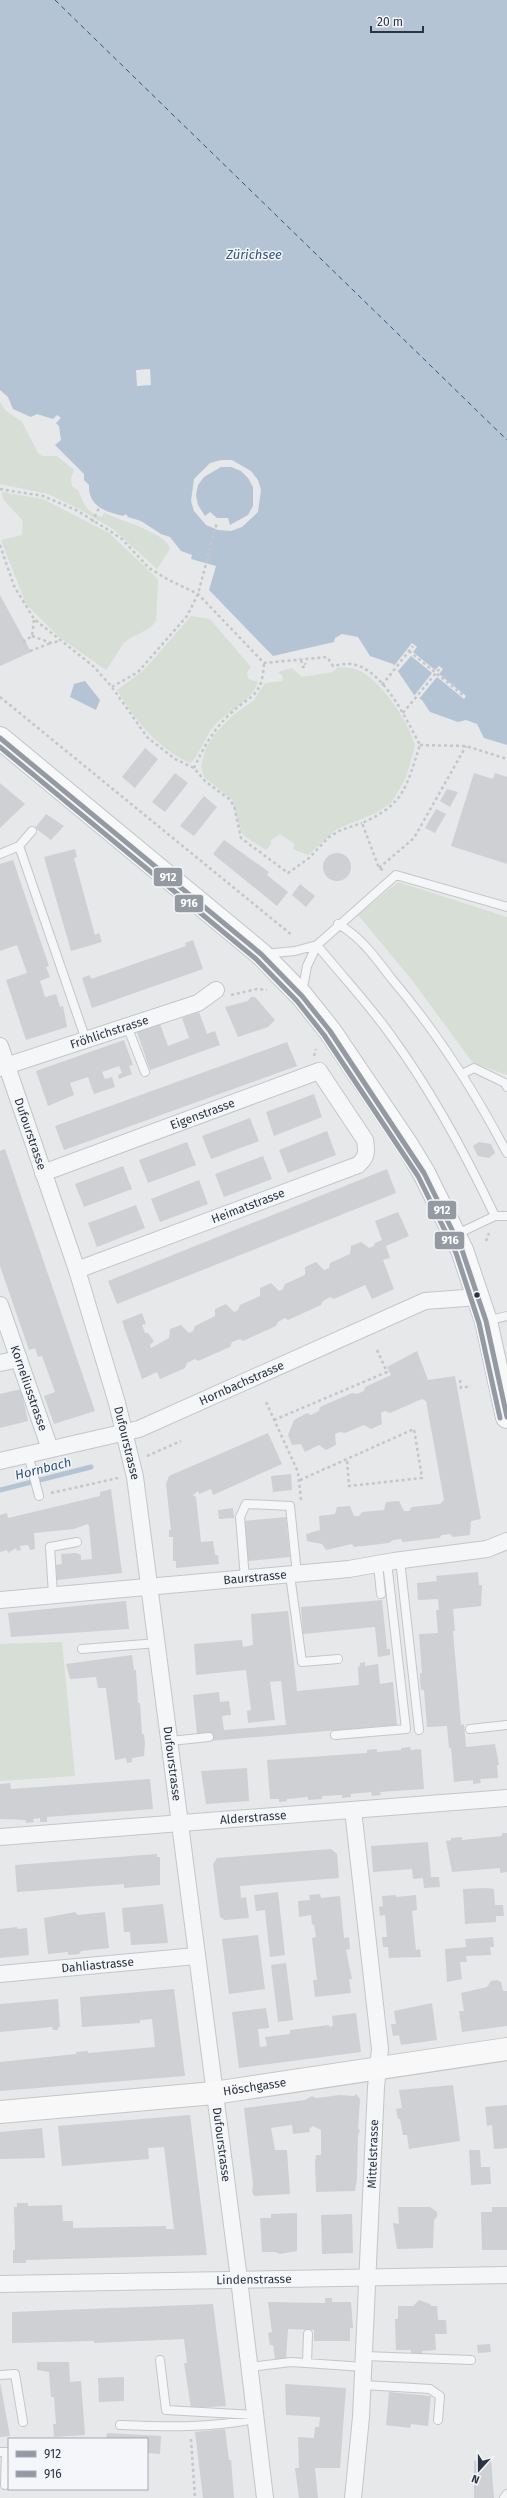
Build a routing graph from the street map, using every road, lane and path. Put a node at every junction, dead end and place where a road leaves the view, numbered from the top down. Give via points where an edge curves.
1 (0, 489) edge
2 (101, 504) dead end
3 (92, 522) junction
4 (217, 522) dead end
5 (0, 545) edge
6 (198, 594) junction
7 (34, 619) junction
8 (32, 636) junction
9 (60, 641) junction
10 (23, 642) dead end
11 (51, 643) junction
12 (414, 646) dead end
13 (30, 651) dead end
14 (409, 652) junction
15 (301, 660) junction
16 (264, 663) junction
17 (305, 663) dead end
18 (440, 668) dead end
19 (436, 674) junction
20 (382, 685) junction
21 (112, 688) junction
22 (464, 696) dead end
23 (0, 697) edge
24 (403, 713) junction
25 (0, 738) edge
26 (420, 744) junction
27 (466, 746) junction
28 (507, 759) edge
29 (194, 768) junction
30 (362, 823) junction
31 (32, 831) dead end
32 (19, 846) junction
33 (0, 854) edge
34 (507, 908) edge
35 (338, 924) junction
36 (293, 936) dead end
37 (317, 945) junction
38 (261, 954) junction
39 (216, 990) dead end
40 (268, 990) dead end
41 (242, 994) dead end
42 (302, 996) junction
43 (127, 1026) junction
44 (86, 1040) junction
45 (0, 1046) edge
46 (3, 1067) edge
47 (145, 1072) dead end
48 (462, 1074) junction
49 (507, 1087) edge
50 (345, 1108) joint
51 (507, 1153) edge
52 (43, 1173) junction
53 (495, 1216) junction
54 (507, 1216) edge
55 (455, 1235) junction
56 (77, 1270) junction
57 (479, 1297) junction
58 (0, 1307) edge
59 (507, 1316) edge
60 (486, 1321) junction
61 (377, 1350) dead end
62 (19, 1359) junction
63 (0, 1363) edge
64 (460, 1380) dead end
65 (471, 1386) dead end
66 (266, 1402) dead end
67 (507, 1417) edge
68 (274, 1420) junction
69 (124, 1433) junction
70 (181, 1441) dead end
71 (50, 1449) junction
72 (28, 1454) junction
73 (140, 1459) dead end
74 (347, 1459) junction
75 (0, 1461) edge
76 (122, 1477) dead end
77 (300, 1480) junction
78 (38, 1492) joint
79 (301, 1504) dead end
80 (507, 1541) edge
81 (78, 1542) dead end
82 (389, 1562) junction
83 (293, 1575) junction
84 (245, 1579) junction
85 (150, 1586) junction
86 (381, 1594) dead end
87 (53, 1595) junction
88 (0, 1600) edge
89 (158, 1643) junction
90 (82, 1649) dead end
91 (338, 1659) dead end
92 (507, 1726) edge
93 (470, 1729) dead end
94 (419, 1730) dead end
95 (334, 1736) dead end
96 (209, 1737) dead end
97 (170, 1741) junction
98 (507, 1798) edge
99 (352, 1810) junction
100 (181, 1823) junction
101 (0, 1837) edge
102 (196, 1956) junction
103 (0, 1974) edge
104 (507, 2049) edge
105 (378, 2069) junction
106 (214, 2093) junction
107 (0, 2112) edge
108 (507, 2275) edge
109 (368, 2278) junction
110 (239, 2279) junction
111 (0, 2284) edge
112 (308, 2334) dead end
113 (160, 2360) dead end
114 (471, 2360) dead end
115 (364, 2362) junction
116 (307, 2363) junction
117 (250, 2367) junction
118 (0, 2375) edge
119 (363, 2385) junction
120 (255, 2417) junction
121 (438, 2420) dead end
122 (23, 2422) dead end
123 (120, 2425) dead end
124 (191, 2426) junction
125 (0, 2452) edge
126 (5, 2485) dead end
127 (507, 2494) edge
128 (195, 2498) edge
129 (265, 2498) edge
130 (353, 2498) edge
131 (504, 2498) edge

1 - 3 path via 43,496 76,510
2 - 3 path
3 - 6 path via 122,539 149,568
4 - 6 path
5 - 7 path via 14,586
6 - 16 path
6 - 21 path via 179,628 165,640 138,672
7 - 8 path
7 - 9 path
8 - 10 path
8 - 11 path
9 - 11 path
9 - 21 path via 93,666
11 - 13 path
12 - 14 path
14 - 19 path
14 - 20 path
15 - 16 path
15 - 17 path via 303,667 306,666
15 - 20 path via 327,657 333,666 358,666
16 - 29 path via 263,677 257,692 230,714 213,733 203,747
18 - 19 path
19 - 22 path
19 - 24 path
20 - 24 path
21 - 29 path via 147,737 175,759
23 - 36 path
24 - 26 path
25 - 38 main road
26 - 27 path
26 - 30 path via 409,778 396,803 382,814
27 - 28 path
27 - 30 path via 414,838 379,868
29 - 30 path via 234,806 241,838 288,873 309,858 329,837
31 - 32 lane
32 - 33 lane
32 - 44 lane
34 - 35 lane via 396,875
35 - 37 lane
35 - 48 lane via 356,934 429,1025
37 - 38 lane via 295,951
37 - 42 lane via 307,966
37 - 53 lane via 391,1036 421,1078 465,1152
38 - 42 main road
39 - 43 street, Fröhlichstrasse via 198,1003
40 - 41 path via 257,989
42 - 55 main road via 342,1048 407,1145
43 - 44 street, Fröhlichstrasse
43 - 47 lane
44 - 46 street, Fröhlichstrasse
45 - 46 street, Dufourstrasse
46 - 52 street, Dufourstrasse
48 - 49 lane via 474,1068 505,1083
48 - 51 lane via 482,1104
50 - 52 street, Eigenstrasse via 319,1071
50 - 56 street, Heimatstrasse via 365,1140 367,1153 358,1165
52 - 56 street, Dufourstrasse
53 - 54 lane
53 - 55 lane
55 - 57 main road
56 - 69 street, Dufourstrasse
57 - 60 main road
57 - 69 street, Hornbachstrasse via 425,1301 167,1418
58 - 62 street, Korneliusstrasse
59 - 60 lane
60 - 67 main road
61 - 68 path via 387,1372
62 - 63 street
62 - 71 street, Korneliusstrasse
64 - 65 path via 461,1388
66 - 68 path
68 - 77 path
69 - 71 street, Hornbachstrasse
69 - 85 street, Dufourstrasse via 135,1477
70 - 73 path
71 - 72 street, Hornbachstrasse
72 - 75 street, Hornbachstrasse
72 - 78 lane
74 - 74 path via 414,1429 422,1478 349,1486
74 - 77 path
76 - 78 path
77 - 79 path
80 - 82 street, Baurstrasse via 487,1549
81 - 87 lane via 50,1547
82 - 83 street, Baurstrasse
82 - 86 lane
82 - 94 lane
82 - 95 lane via 406,1729
83 - 84 street, Baurstrasse
83 - 84 lane via 290,1506 246,1504 240,1517
83 - 91 lane via 302,1662
84 - 85 street, Baurstrasse via 179,1586
85 - 87 street, Baurstrasse
85 - 89 street, Dufourstrasse
87 - 88 street, Baurstrasse
89 - 90 lane
89 - 97 street, Dufourstrasse
92 - 93 lane
96 - 97 lane
97 - 100 street, Dufourstrasse
98 - 99 street, Alderstrasse
99 - 100 street, Alderstrasse
99 - 105 street, Mittelstrasse via 380,2049
100 - 101 street, Alderstrasse
100 - 102 street, Dufourstrasse
102 - 103 street, Dahliastrasse
102 - 106 street, Dufourstrasse
104 - 105 main road, Höschgasse
105 - 106 main road, Höschgasse
105 - 109 street, Mittelstrasse
106 - 107 main road, Höschgasse
106 - 110 street, Dufourstrasse
108 - 109 street, Lindenstrasse
109 - 110 street, Lindenstrasse
109 - 115 street, Mittelstrasse
110 - 111 street, Lindenstrasse
110 - 117 street, Dufourstrasse
112 - 116 lane
113 - 120 lane via 166,2410
114 - 115 lane
115 - 116 lane
115 - 119 street, Mittelstrasse
116 - 117 lane via 291,2362
117 - 120 street, Dufourstrasse
118 - 122 lane via 15,2374
119 - 121 lane via 430,2389 440,2396
119 - 130 street, Mittelstrasse
120 - 124 lane via 224,2424
120 - 129 street, Dufourstrasse
123 - 124 lane
124 - 128 path
125 - 126 lane via 6,2452
127 - 131 lane

